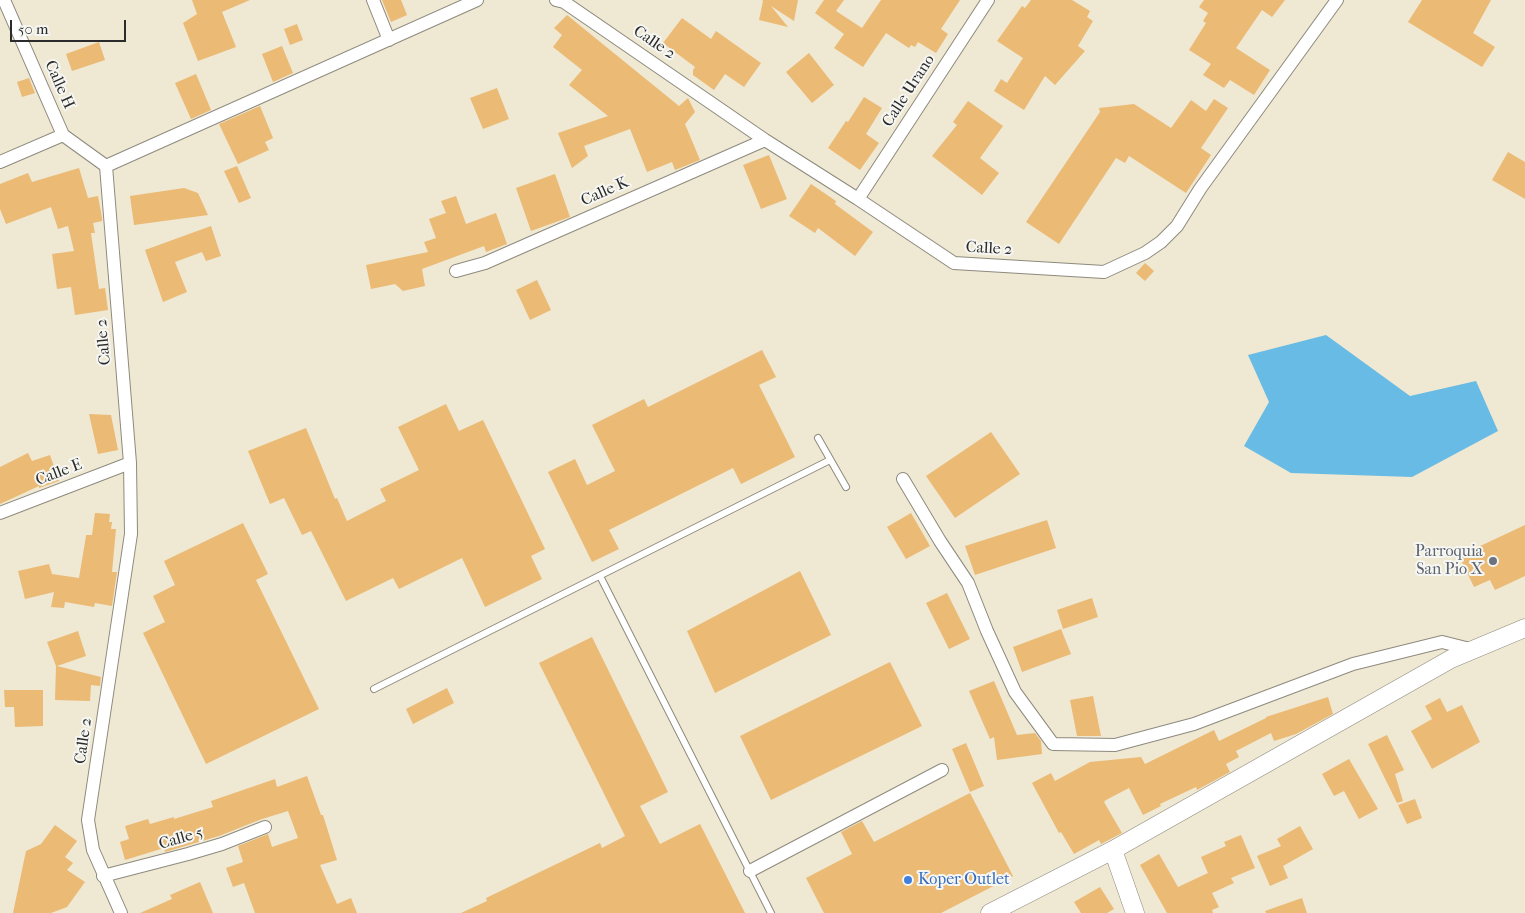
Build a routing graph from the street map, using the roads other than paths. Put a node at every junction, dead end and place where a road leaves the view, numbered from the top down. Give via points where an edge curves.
1 (4, 0) edge
2 (372, 0) edge
3 (478, 0) edge
4 (556, 0) edge
5 (988, 0) edge
6 (1337, 0) edge
7 (389, 40) junction
8 (63, 135) junction
9 (765, 140) junction
10 (0, 162) edge
11 (106, 166) junction
12 (858, 199) junction
13 (456, 271) dead end
14 (818, 438) dead end
15 (830, 460) junction
16 (130, 463) junction
17 (904, 479) dead end
18 (846, 487) dead end
19 (0, 513) edge
20 (600, 576) junction
21 (1525, 628) edge
22 (1474, 650) junction
23 (374, 689) dead end
24 (942, 770) dead end
25 (265, 827) dead end
26 (1113, 850) junction
27 (750, 871) junction
28 (104, 876) junction
29 (121, 913) edge
30 (771, 913) edge
31 (990, 913) edge
32 (1135, 913) edge

1 - 8 street, Calle H
2 - 7 street
3 - 7 street
4 - 9 street, Calle 2 via 572,7
5 - 12 street, Calle Urano
6 - 12 street, Calle 2 via 1200,189 1177,226 1145,253 1104,272 954,263
7 - 11 street
8 - 10 street
8 - 11 street, Calle H
9 - 12 street, Calle 2
9 - 13 street, Calle K via 485,263
11 - 16 street, Calle 2
14 - 15 lane
15 - 18 lane
15 - 20 lane
16 - 19 street, Calle E
16 - 28 street, Calle 2 via 131,534 88,820 93,850
17 - 22 street via 968,583 1015,692 1053,744 1115,745 1194,724 1354,664 1442,642
20 - 23 lane
20 - 27 lane
21 - 22 street
22 - 26 street via 1451,659
24 - 27 street
25 - 28 street, Calle 5 via 196,852
26 - 31 street
26 - 32 street
27 - 30 lane
28 - 29 street, Calle 2

